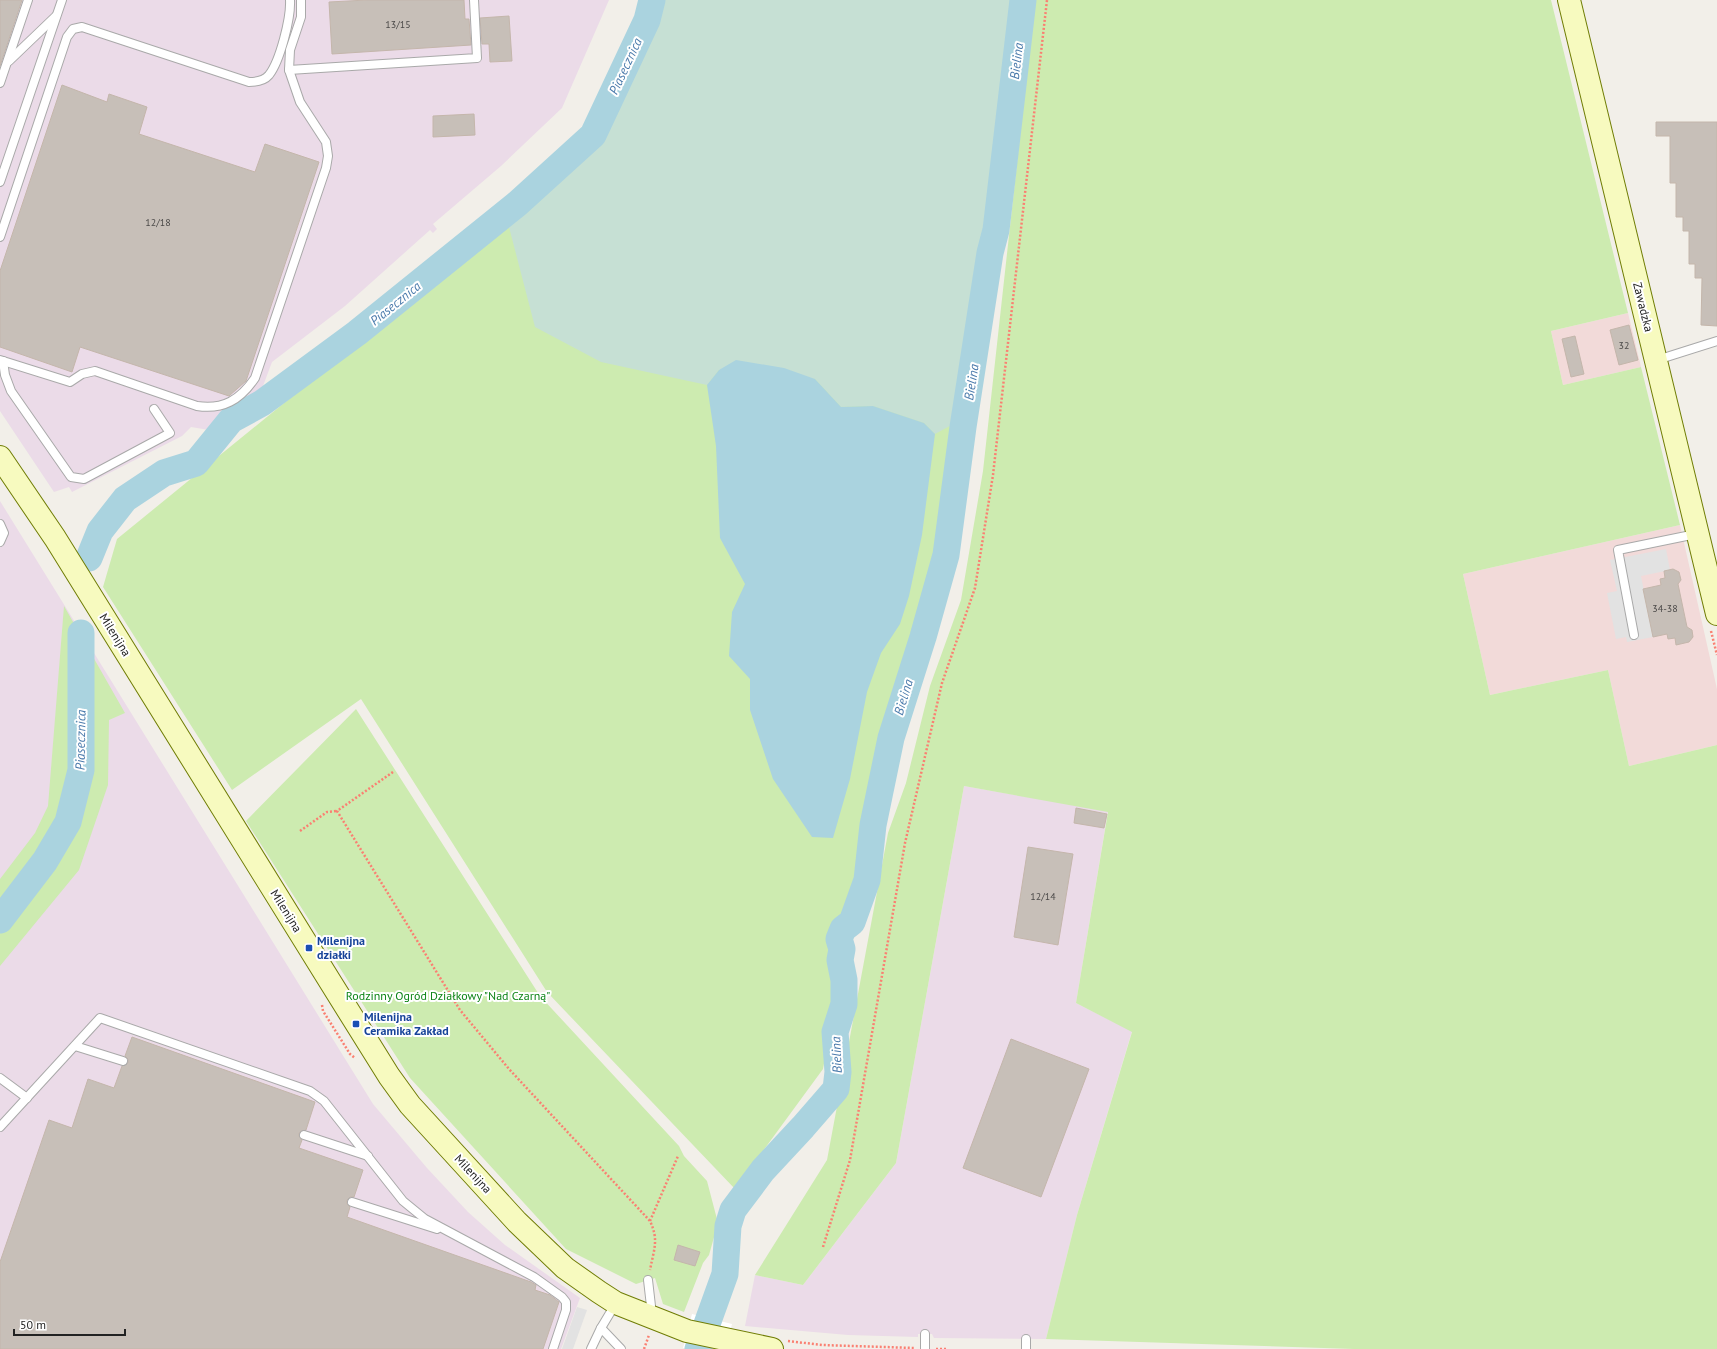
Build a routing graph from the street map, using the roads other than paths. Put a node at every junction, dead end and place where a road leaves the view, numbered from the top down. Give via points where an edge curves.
1 (28, 0) edge
2 (62, 0) edge
3 (290, 0) edge
4 (301, 0) edge
5 (474, 0) edge
6 (1569, 0) edge
7 (56, 16) junction
8 (7, 63) junction
9 (289, 70) junction
10 (0, 83) edge
11 (0, 182) edge
12 (0, 237) edge
13 (1717, 341) edge
14 (2, 360) edge
15 (1656, 360) junction
16 (154, 409) dead end
17 (0, 457) edge
18 (0, 524) edge
19 (1699, 533) junction
20 (0, 542) edge
21 (1717, 614) edge
22 (1634, 635) dead end
23 (75, 1046) junction
24 (123, 1061) dead end
25 (0, 1078) edge
26 (27, 1098) junction
27 (0, 1127) edge
28 (304, 1135) dead end
29 (368, 1156) junction
30 (352, 1202) dead end
31 (457, 1236) junction
32 (648, 1280) road end
33 (616, 1303) junction
34 (650, 1323) junction
35 (601, 1328) junction
36 (924, 1334) dead end
37 (1026, 1339) dead end
38 (778, 1345) edge
39 (552, 1349) edge
40 (591, 1349) edge
41 (621, 1349) edge
42 (925, 1349) edge
43 (1026, 1349) edge

1 - 8 lane
2 - 7 lane
3 - 12 lane via 288,27 274,66 268,76 258,82 249,82 82,27 73,29 67,37
4 - 9 lane via 301,17 290,50
5 - 9 lane via 477,58
6 - 15 street, Zawadzka
7 - 8 lane
7 - 11 lane
8 - 10 lane
9 - 14 lane via 300,102 326,142 328,156 255,378 247,389 226,405 210,408 197,406 95,371 82,374 70,382
13 - 15 lane
14 - 16 lane via 10,391 71,477 84,479 170,433
15 - 19 street, Zawadzka
17 - 33 street, Milenijna via 55,538 327,977 410,1105 517,1222 565,1268
18 - 20 lane via 4,533
19 - 21 street, Zawadzka
19 - 22 lane via 1618,550
23 - 24 lane
23 - 26 lane
23 - 29 lane via 100,1018 310,1091 324,1101
25 - 26 lane
26 - 27 lane
28 - 29 lane
29 - 31 lane via 403,1201 425,1218
30 - 31 lane
31 - 39 lane via 534,1277 562,1297 566,1302 566,1310
32 - 34 lane
33 - 34 street, Milenijna
33 - 35 lane
34 - 38 street, Milenijna via 727,1341
35 - 40 lane
35 - 41 lane
36 - 42 lane
37 - 43 lane

